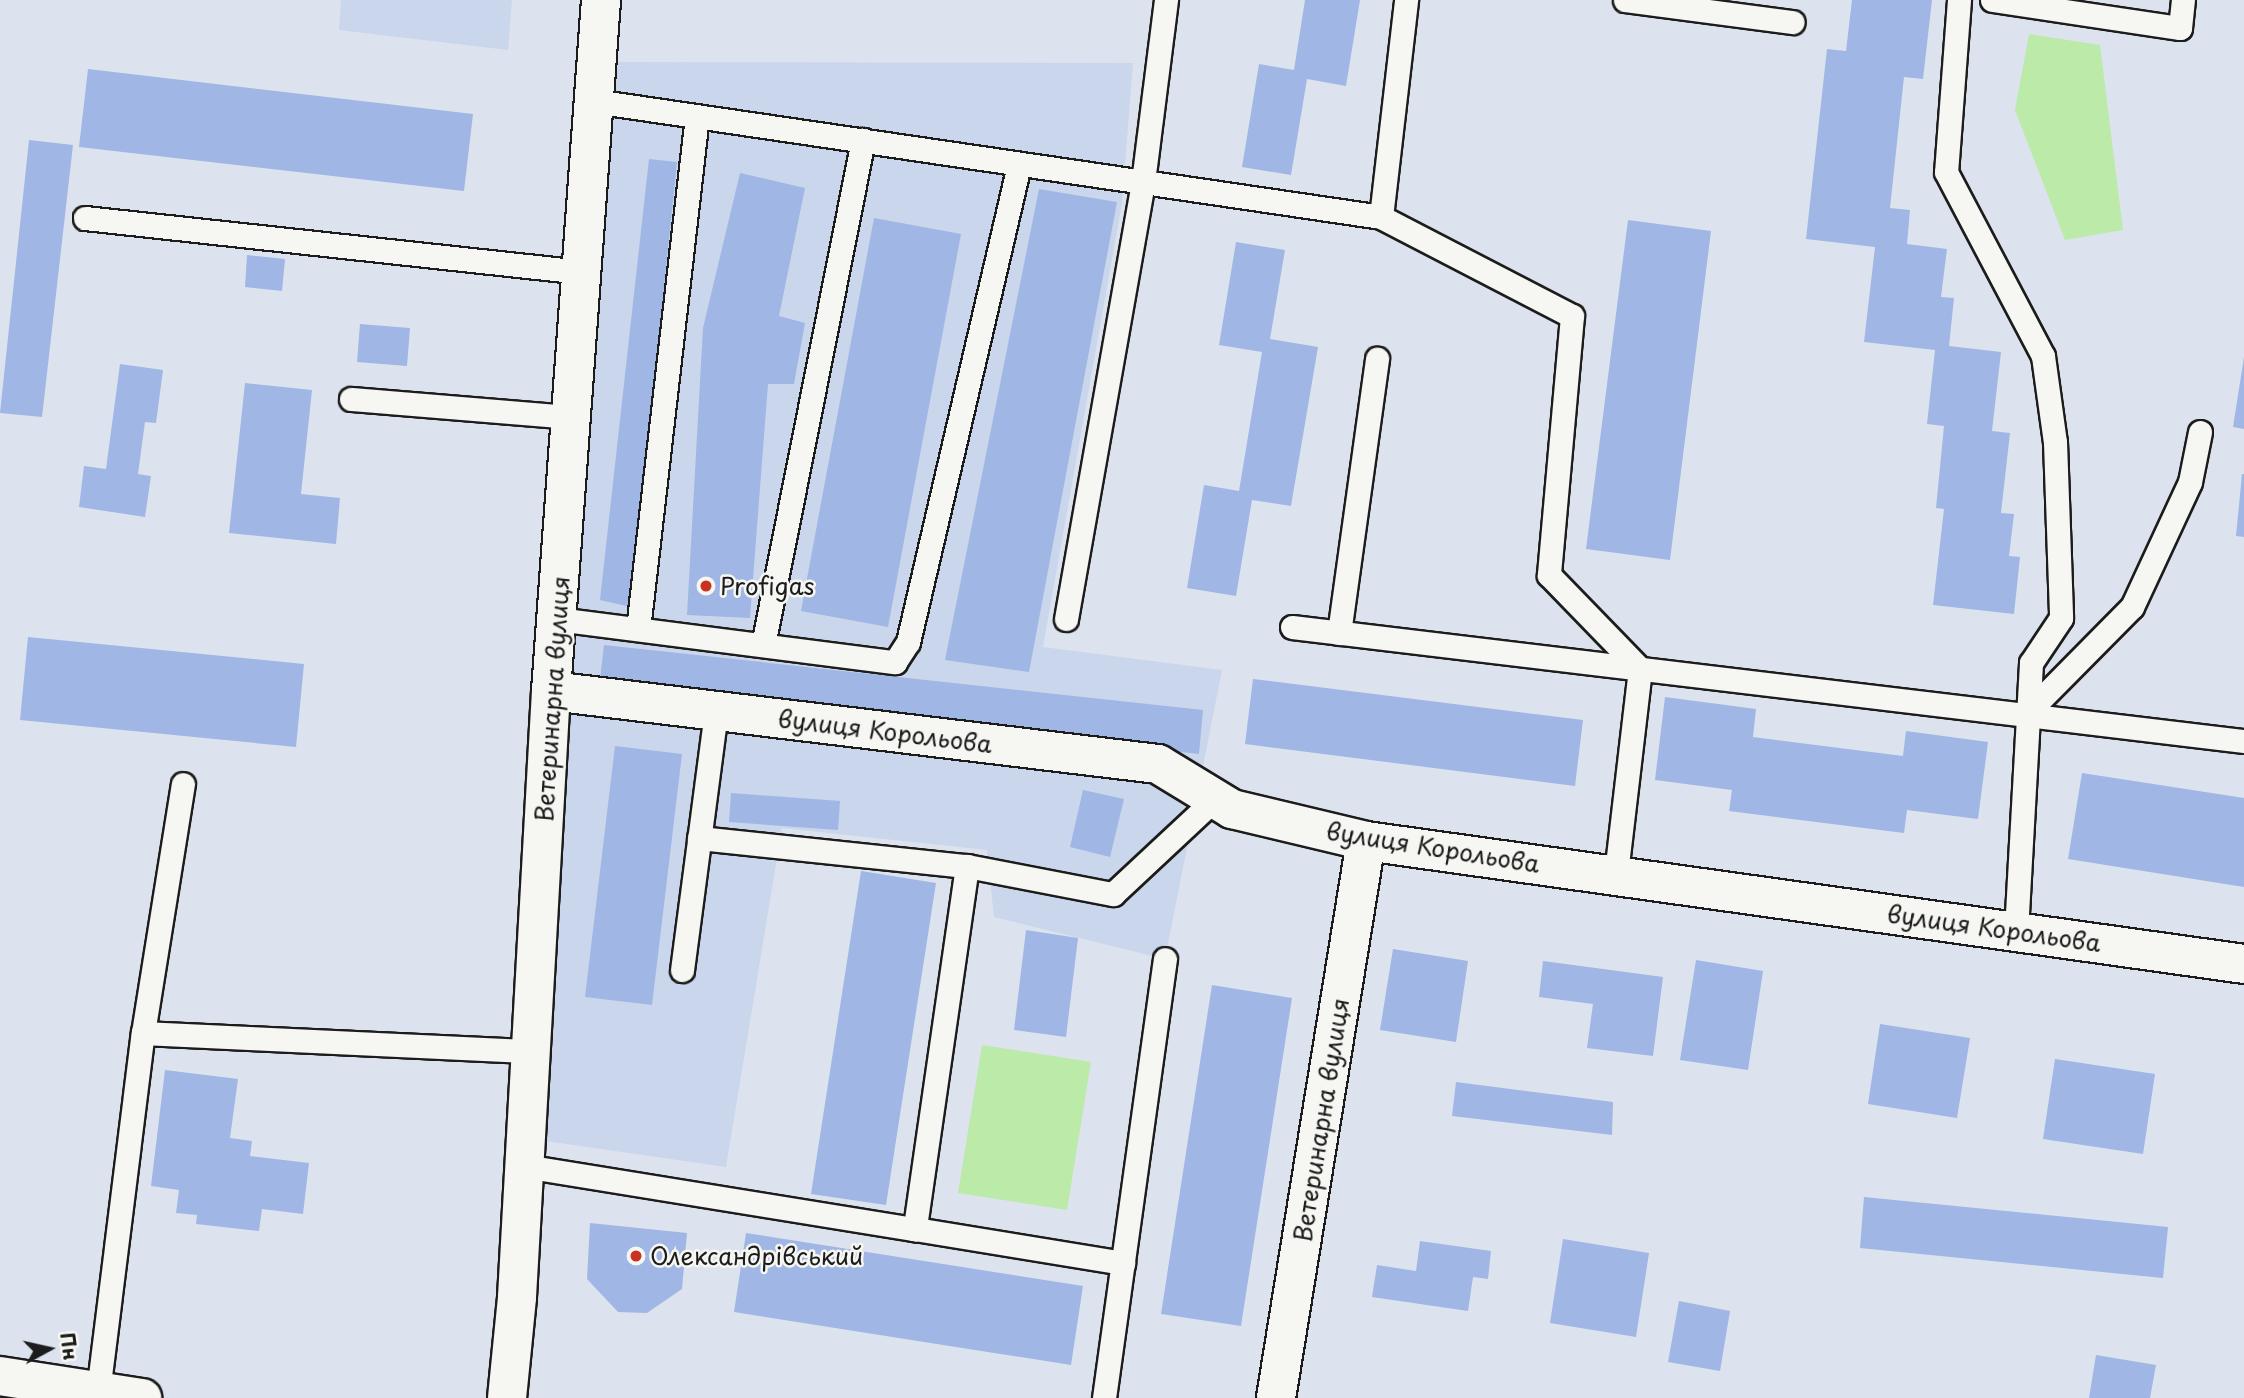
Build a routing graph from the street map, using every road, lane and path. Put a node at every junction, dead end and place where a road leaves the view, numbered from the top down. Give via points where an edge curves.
1 (601, 0) edge
2 (1166, 0) edge
3 (1406, 0) edge
4 (1625, 0) edge
5 (1959, 0) edge
6 (1992, 0) edge
7 (2183, 0) edge
8 (1793, 22) dead end
9 (594, 101) junction
10 (698, 116) junction
11 (863, 140) junction
12 (1019, 163) junction
13 (1143, 182) junction
14 (1381, 217) junction
15 (85, 218) dead end
16 (581, 272) junction
17 (1377, 359) dead end
18 (351, 400) dead end
19 (572, 417) junction
20 (2200, 432) dead end
21 (557, 619) junction
22 (1066, 619) dead end
23 (1292, 627) dead end
24 (638, 629) junction
25 (1339, 633) junction
26 (763, 645) junction
27 (1640, 669) junction
28 (551, 691) junction
29 (716, 711) junction
30 (2025, 715) junction
31 (2244, 741) edge
32 (183, 784) dead end
33 (1215, 799) junction
34 (699, 838) junction
35 (1366, 841) junction
36 (967, 866) junction
37 (1616, 874) junction
38 (2016, 931) junction
39 (1165, 959) dead end
40 (2244, 964) edge
41 (682, 970) dead end
42 (142, 1033) junction
43 (531, 1051) junction
44 (524, 1166) junction
45 (915, 1229) junction
46 (1123, 1263) junction
47 (0, 1376) edge
48 (118, 1396) edge
49 (507, 1398) edge
50 (1104, 1398) edge
51 (1276, 1398) edge

1 - 9 street, Ветеринарна вулиця
2 - 13 lane
3 - 14 lane
4 - 8 lane
5 - 30 lane via 1946,172 2043,356 2055,442 2061,618 2031,663
6 - 7 lane via 2180,28
9 - 10 lane
9 - 16 street, Ветеринарна вулиця
10 - 11 lane
10 - 24 lane
11 - 12 lane
11 - 26 lane
12 - 13 lane
12 - 26 lane via 908,642 895,663
13 - 14 lane
13 - 22 lane
14 - 27 lane via 1572,316 1549,575
15 - 16 lane
16 - 19 street, Ветеринарна вулиця
17 - 25 lane
18 - 19 lane
19 - 21 street, Ветеринарна вулиця
20 - 30 lane via 2190,482 2132,607
21 - 24 lane
21 - 28 street, Ветеринарна вулиця
23 - 25 lane
24 - 26 lane
25 - 27 lane
27 - 30 lane
27 - 37 lane
28 - 29 street, вулиця Корольова
28 - 43 street, Ветеринарна вулиця
29 - 33 street, вулиця Корольова via 1158,764
29 - 34 lane
30 - 31 lane
30 - 38 lane
32 - 42 lane
33 - 35 street, вулиця Корольова via 1232,809
33 - 36 lane via 1113,894
34 - 36 lane
34 - 41 lane
35 - 37 street, вулиця Корольова
35 - 51 street, Ветеринарна вулиця
36 - 45 lane
37 - 38 street, вулиця Корольова
38 - 40 street, вулиця Корольова
39 - 46 lane
42 - 43 lane
42 - 48 lane
43 - 44 street, Ветеринарна вулиця
44 - 45 lane
44 - 49 street, Ветеринарна вулиця
45 - 46 lane
46 - 50 lane
47 - 48 street

